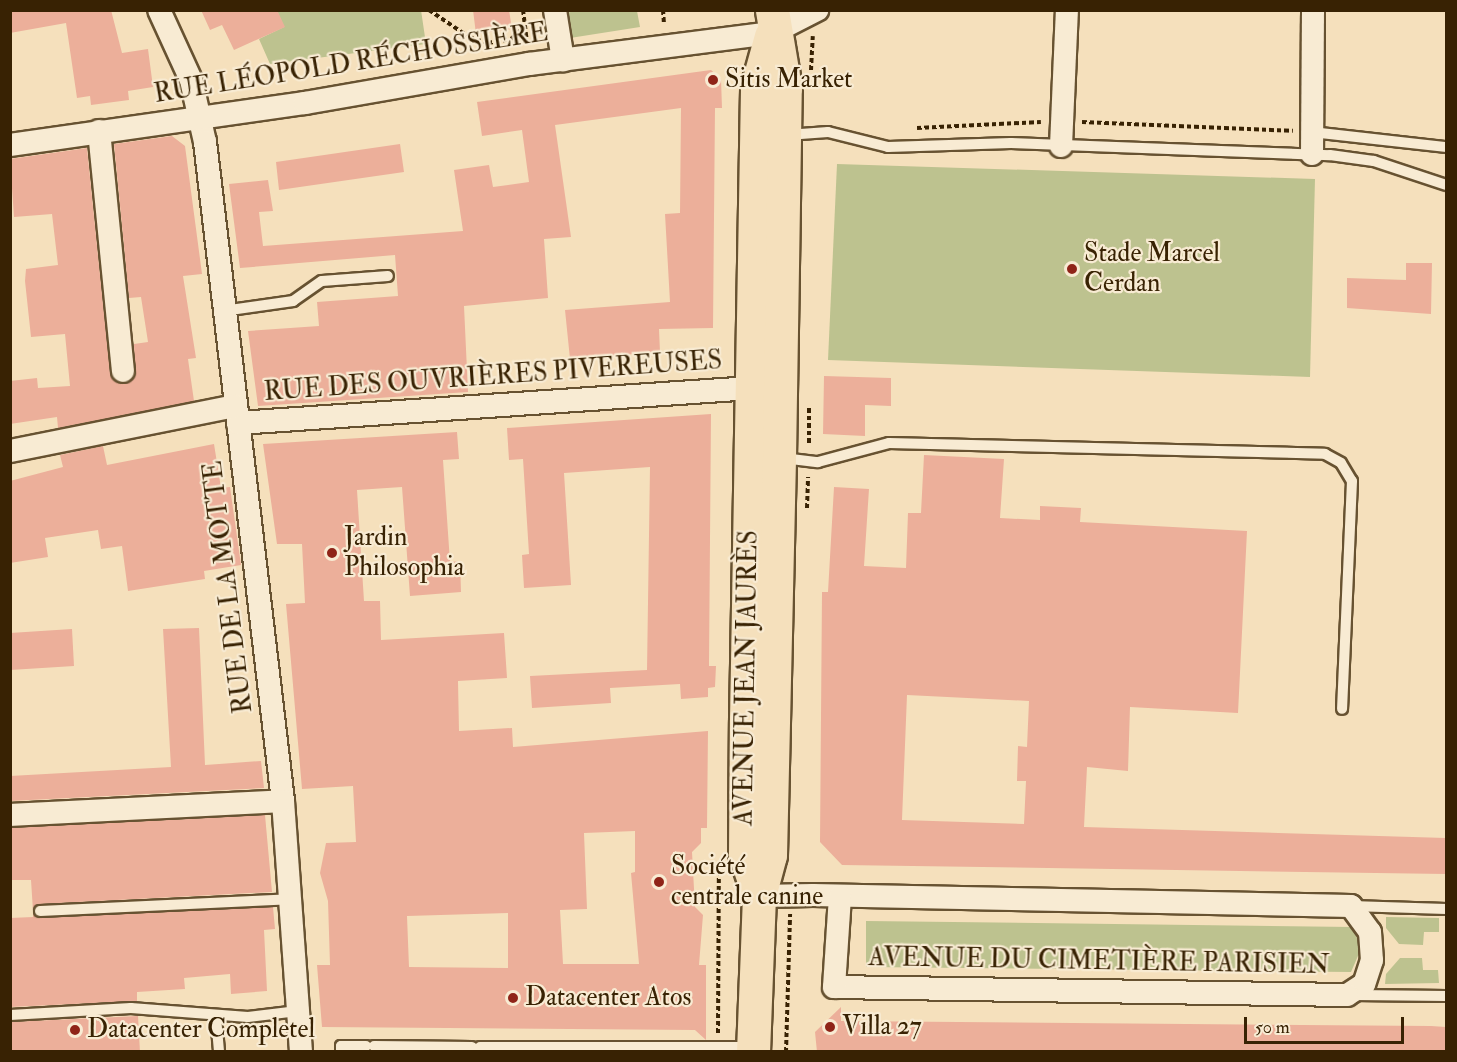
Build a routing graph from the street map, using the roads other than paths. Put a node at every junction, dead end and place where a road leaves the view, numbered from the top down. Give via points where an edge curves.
1 (159, 10) edge
2 (555, 10) edge
3 (817, 10) edge
4 (1067, 10) edge
5 (1313, 10) edge
6 (772, 22) edge
7 (563, 60) junction
8 (200, 118) junction
9 (99, 131) junction
10 (783, 135) junction
11 (1312, 143) junction
12 (10, 145) edge
13 (1061, 146) junction
14 (1446, 147) edge
15 (1446, 185) edge
16 (388, 276) dead end
17 (223, 310) junction
18 (123, 371) dead end
19 (752, 388) junction
20 (237, 414) junction
21 (10, 452) edge
22 (765, 457) junction
23 (1342, 709) dead end
24 (282, 801) junction
25 (10, 815) edge
26 (759, 896) junction
27 (840, 896) junction
28 (290, 898) junction
29 (1351, 906) junction
30 (1446, 909) edge
31 (40, 911) dead end
32 (1347, 995) junction
33 (1446, 996) edge
34 (298, 1011) junction
35 (10, 1015) edge
36 (216, 1017) junction
37 (450, 1049) edge
38 (753, 1049) edge
39 (651, 1050) edge
40 (219, 1052) edge
41 (301, 1052) edge
42 (341, 1052) edge

1 - 8 street, RUE DE LA MOTTE via 190,80
2 - 7 street
3 - 6 street, RUE LÉOPOLD RÉCHOSSIÈRE
4 - 13 street
5 - 11 street
6 - 7 street, RUE LÉOPOLD RÉCHOSSIÈRE
6 - 10 main road, AVENUE JEAN JAURÈS via 785,88
6 - 19 main road, AVENUE JEAN JAURÈS via 757,87
7 - 8 street, RUE LÉOPOLD RÉCHOSSIÈRE
8 - 9 street, RUE LÉOPOLD RÉCHOSSIÈRE
8 - 17 street, RUE DE LA MOTTE
9 - 12 street, RUE LÉOPOLD RÉCHOSSIÈRE
9 - 18 street
10 - 13 lane via 828,132 888,147
10 - 22 main road, AVENUE JEAN JAURÈS
11 - 13 lane
11 - 14 lane
11 - 15 lane
16 - 17 lane via 322,281 293,301
17 - 20 street, RUE DE LA MOTTE
19 - 20 street, RUE DES OUVRIÈRES PIVEREUSES
19 - 22 main road, AVENUE JEAN JAURÈS
20 - 21 street, RUE DES OUVRIÈRES PIVEREUSES
20 - 24 street, RUE DE LA MOTTE
22 - 23 lane via 818,462 889,443 1325,454 1341,463 1352,481
22 - 26 main road, AVENUE JEAN JAURÈS via 745,854
24 - 25 street
24 - 28 street, RUE DE LA MOTTE
26 - 27 street
26 - 38 main road, AVENUE JEAN JAURÈS
27 - 29 street
27 - 32 street, AVENUE DU CIMETIÈRE PARISIEN via 834,987
28 - 31 lane
28 - 34 street, RUE DE LA MOTTE
29 - 30 lane
29 - 32 street, AVENUE DU CIMETIÈRE PARISIEN via 1366,922 1372,947 1364,984
32 - 33 lane
34 - 36 lane
34 - 41 street, RUE DE LA MOTTE
35 - 36 lane via 131,1008
36 - 40 lane
37 - 39 lane
37 - 42 lane via 341,1046
38 - 39 lane

